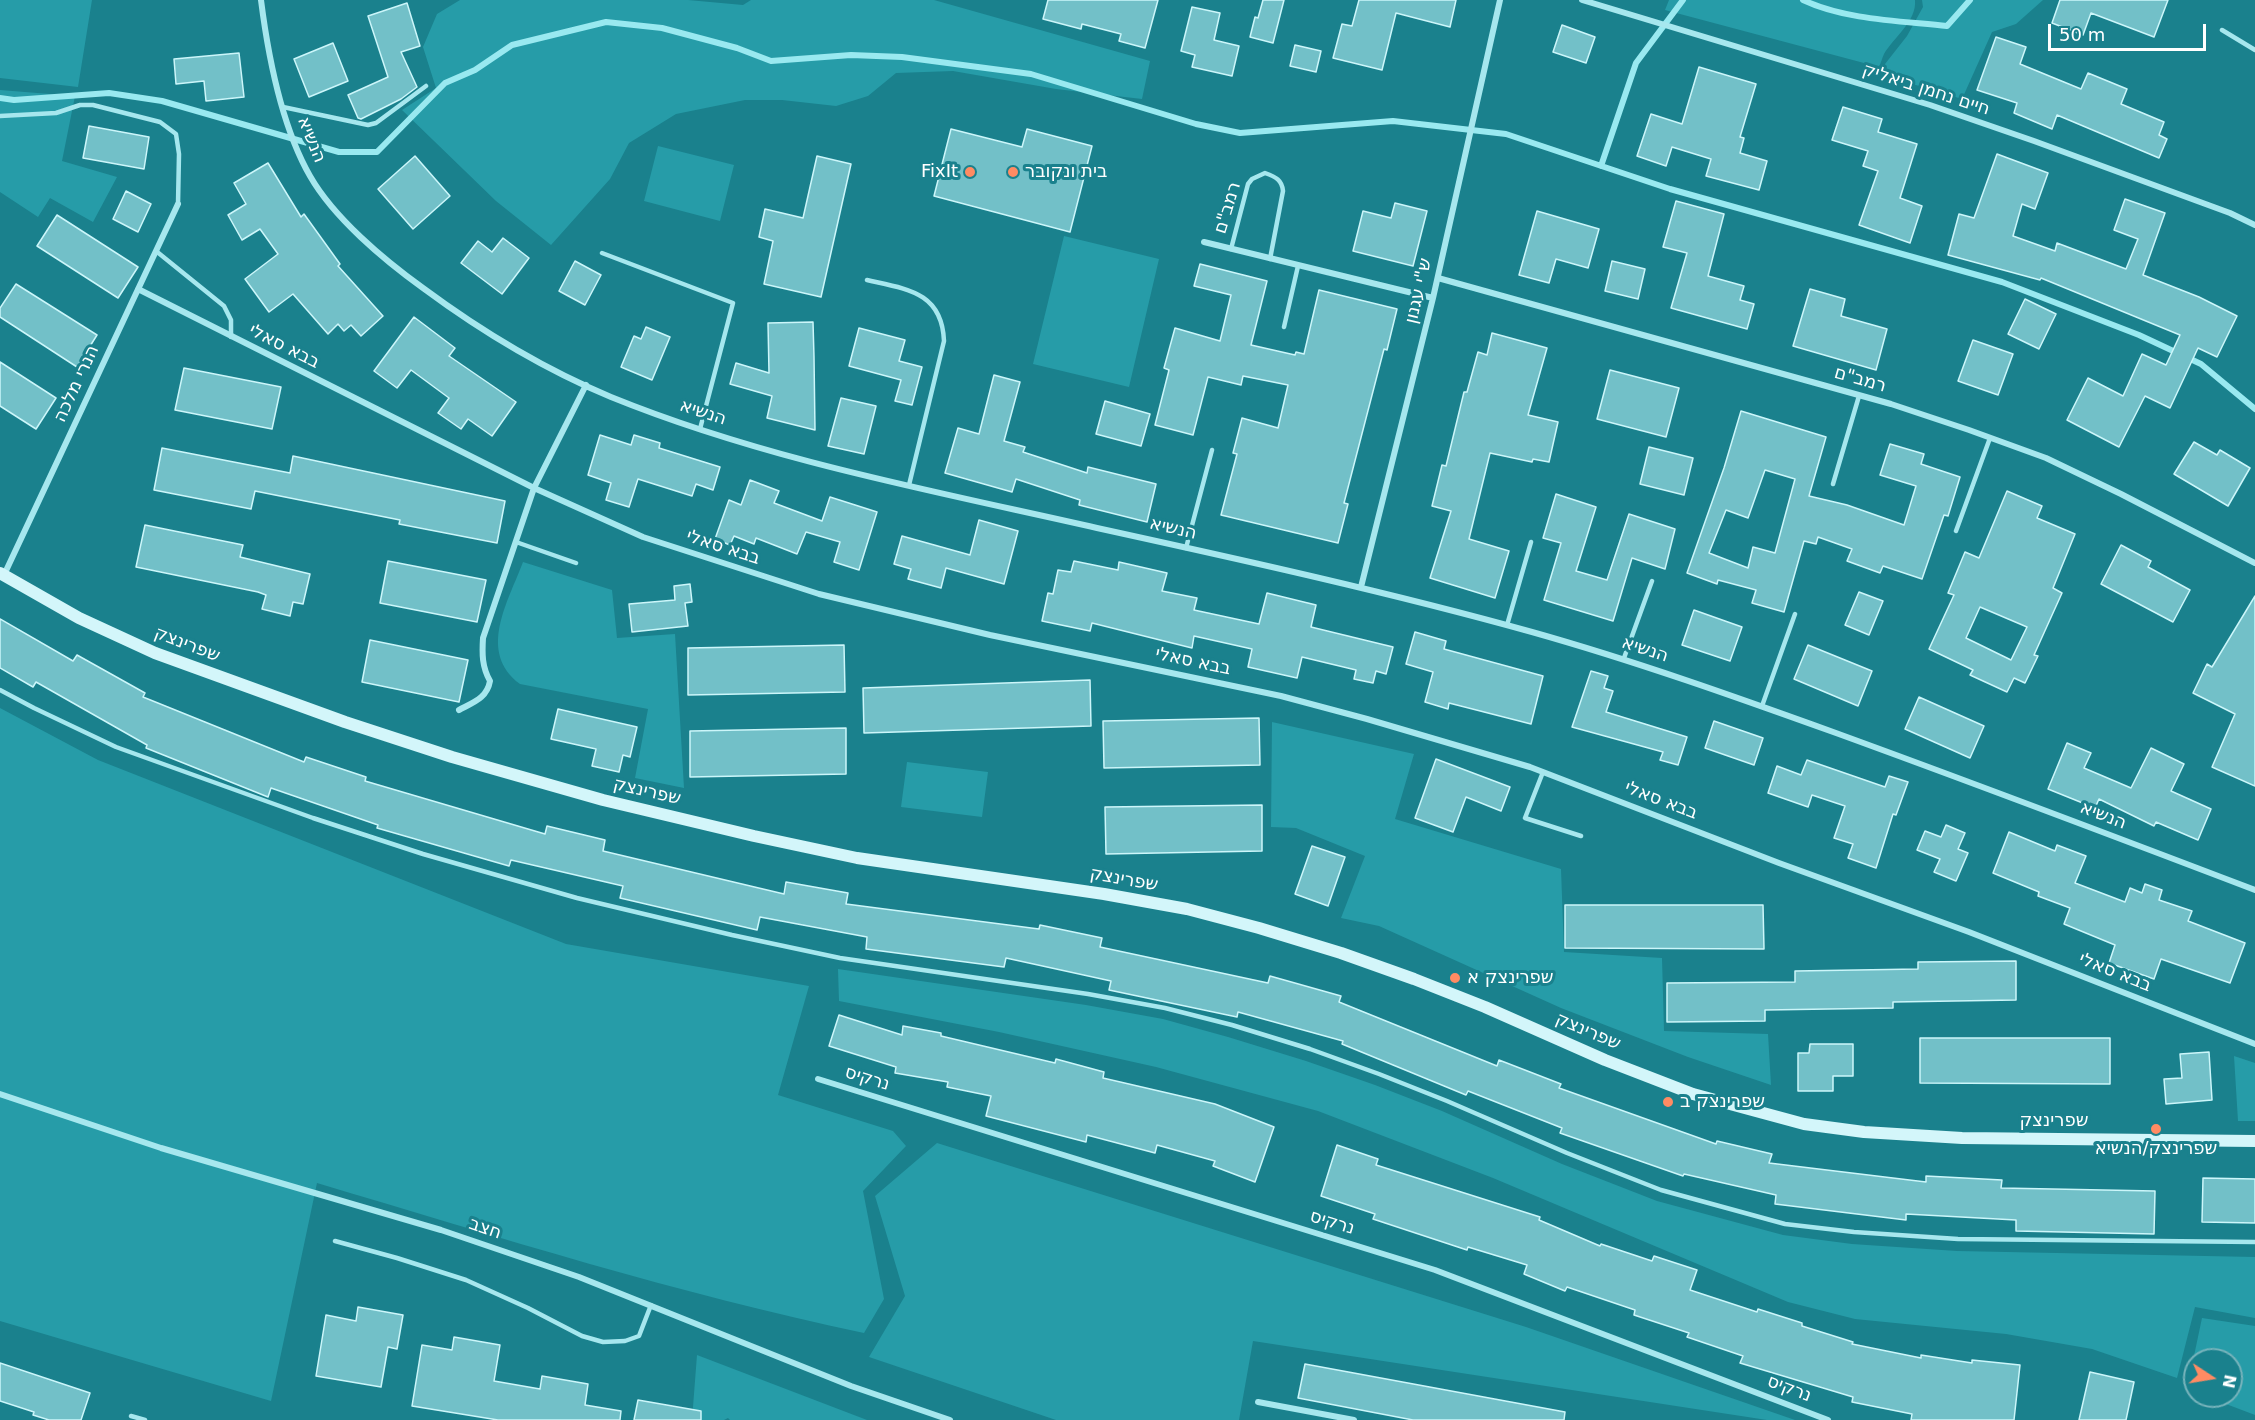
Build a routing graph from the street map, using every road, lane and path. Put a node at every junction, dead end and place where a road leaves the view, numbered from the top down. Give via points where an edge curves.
1 (261, 0) edge
2 (1500, 0) edge
3 (1582, 0) edge
4 (2222, 30) dead end
5 (2255, 50) edge
6 (426, 86) dead end
7 (283, 107) junction
8 (0, 116) edge
9 (178, 204) joint
10 (2255, 225) edge
11 (1204, 242) dead end
12 (1231, 249) junction
13 (156, 251) junction
14 (602, 254) dead end
15 (1270, 259) junction
16 (1298, 266) junction
17 (1438, 278) junction
18 (867, 280) dead end
19 (138, 289) junction
20 (1434, 298) junction
21 (1284, 327) dead end
22 (231, 337) junction
23 (586, 385) junction
24 (1859, 396) junction
25 (700, 429) junction
26 (1990, 438) junction
27 (1212, 450) dead end
28 (1833, 484) dead end
29 (909, 485) junction
30 (534, 488) junction
31 (1956, 531) dead end
32 (516, 542) junction
33 (1531, 542) dead end
34 (1186, 548) junction
35 (576, 563) dead end
36 (2255, 563) edge
37 (2, 575) edge
38 (1652, 581) dead end
39 (1360, 587) junction
40 (1795, 614) dead end
41 (1507, 625) junction
42 (1624, 658) junction
43 (0, 690) edge
44 (1762, 706) junction
45 (459, 710) dead end
46 (1543, 772) junction
47 (1581, 836) dead end
48 (2255, 890) edge
49 (2255, 1044) edge
50 (818, 1079) dead end
51 (0, 1095) edge
52 (2255, 1141) edge
53 (335, 1241) dead end
54 (2255, 1242) edge
55 (651, 1305) junction
56 (1258, 1402) dead end
57 (131, 1416) dead end
58 (145, 1420) edge
59 (950, 1420) edge
60 (1354, 1420) edge
61 (1828, 1420) edge

1 - 7 street, הנשיא via 266,40
2 - 17 street, ש"י עגנון
3 - 10 street, חיים נחמן ביאליק via 1930,105
4 - 5 lane
6 - 7 lane via 368,125
7 - 23 street, הנשיא via 311,179 349,225 397,269 464,318
8 - 9 lane via 56,113 93,105 160,122 176,135
9 - 13 street, הנרי מלכה
11 - 12 street, רמב"ם
12 - 15 street, רמב"ם
12 - 15 lane, רמב"ם via 1248,184 1266,173 1279,179 1283,191
13 - 19 street, הנרי מלכה
13 - 22 lane via 224,306 231,320
14 - 25 lane via 733,303
15 - 16 street, רמב"ם
16 - 20 street, רמב"ם
16 - 21 lane
17 - 20 street, ש"י עגנון
17 - 24 street, רמב"ם
18 - 29 lane via 916,291 933,305 943,326 944,341
19 - 22 street, בבא סאלי
19 - 37 street, הנרי מלכה
20 - 39 street, ש"י עגנון
22 - 30 street, בבא סאלי
23 - 25 street, הנשיא
23 - 30 street
24 - 26 street, רמב"ם
24 - 28 lane
25 - 29 street, הנשיא
26 - 31 lane
26 - 36 street, רמב"ם via 2068,468
27 - 34 lane
29 - 34 street, הנשיא
30 - 32 street
30 - 46 street, בבא סאלי via 643,537 819,594 1281,696
32 - 35 lane
32 - 45 street via 483,638 488,691
33 - 41 lane
34 - 39 street, הנשיא
37 - 52 street, שפרינצק via 79,618 155,653 452,757 603,800 857,858 1188,909 1341,953 1485,1007 1693,1094 1804,1124 1962,1138
38 - 42 lane
39 - 41 street, הנשיא
40 - 44 lane
41 - 42 street, הנשיא
42 - 44 street, הנשיא
43 - 54 lane via 116,747 423,854 577,898 818,953 1088,994 1221,1022 1379,1074 1661,1190 1785,1224 1958,1239
44 - 48 street, הנשיא
46 - 47 lane via 1525,818
46 - 49 street, בבא סאלי
50 - 61 street, נרקיס via 1435,1270
51 - 55 street, חצב via 160,1148 441,1230
53 - 55 lane via 466,1280 582,1336 603,1342 639,1336
55 - 59 street, חצב via 851,1386
56 - 60 street
57 - 58 lane

